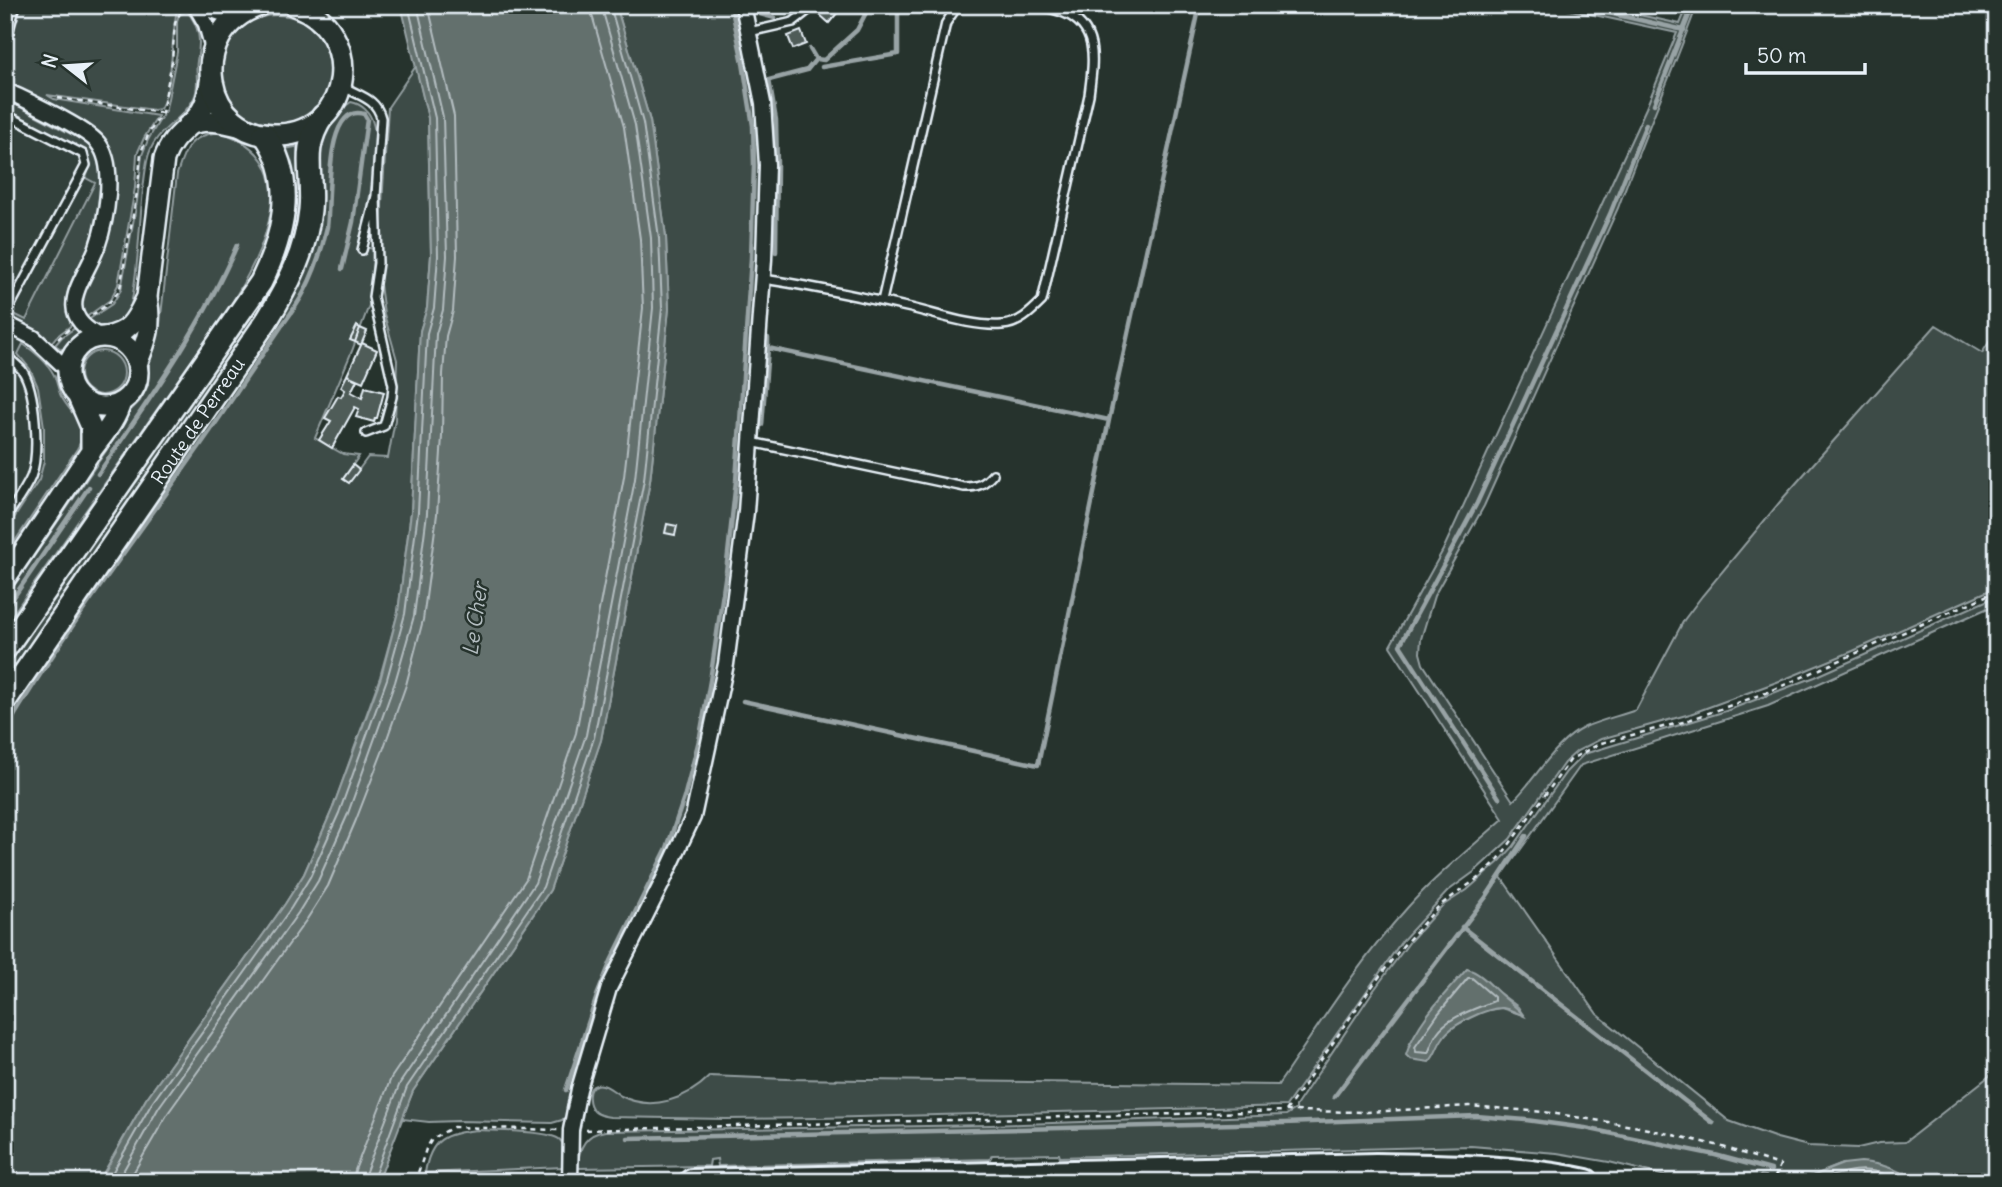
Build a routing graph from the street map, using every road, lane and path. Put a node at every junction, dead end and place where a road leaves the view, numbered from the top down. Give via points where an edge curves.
1 (16, 5) edge
2 (185, 5) edge
3 (196, 5) edge
4 (295, 5) edge
5 (333, 5) edge
6 (743, 5) edge
7 (815, 5) edge
8 (965, 5) edge
9 (1037, 5) edge
10 (254, 7) edge
11 (329, 28) junction
12 (748, 32) junction
13 (5, 44) edge
14 (213, 49) junction
15 (211, 76) junction
16 (341, 85) junction
17 (5, 90) edge
18 (50, 97) dead end
19 (162, 113) junction
20 (5, 114) edge
21 (323, 116) junction
22 (187, 126) junction
23 (255, 131) junction
24 (376, 196) junction
25 (362, 250) dead end
26 (762, 279) junction
27 (147, 297) junction
28 (881, 301) junction
29 (5, 316) edge
30 (80, 322) junction
31 (5, 323) edge
32 (103, 337) junction
33 (49, 350) junction
34 (5, 356) edge
35 (137, 364) junction
36 (68, 370) junction
37 (78, 396) junction
38 (121, 402) junction
39 (366, 433) dead end
40 (751, 442) junction
41 (90, 452) junction
42 (993, 474) dead end
43 (5, 519) edge
44 (5, 579) edge
45 (1997, 591) edge
46 (5, 649) edge
47 (5, 701) edge
48 (1286, 1111) junction
49 (571, 1130) junction
50 (415, 1182) edge
51 (570, 1182) edge
52 (692, 1182) edge
53 (1586, 1182) edge
54 (1773, 1182) edge

1 - 13 lane
2 - 19 path via 174,23 173,61
3 - 10 street via 224,14
3 - 14 street
4 - 11 main road
5 - 11 main road
6 - 12 street
7 - 12 lane via 793,22
8 - 28 lane via 956,8 946,23
9 - 28 lane via 1065,13 1081,24 1091,40 1093,66 1042,301 1024,318 1003,325
10 - 14 main road via 227,25
11 - 16 main road via 341,55
12 - 26 street via 764,103 767,165
14 - 15 main road
15 - 22 street via 206,101
15 - 23 main road, Route de Perreau via 222,107
16 - 21 main road, Route de Perreau
16 - 24 lane via 370,100 380,112
17 - 30 street via 85,132 105,155 108,193 100,233 74,296
18 - 19 path
19 - 30 path via 141,152 120,288 107,306
20 - 29 lane via 83,155 86,164
21 - 23 main road via 302,131 277,136
21 - 47 main road, Route de Perreau via 313,132 308,155 311,191 305,237 284,292
22 - 23 street via 214,121
22 - 27 street via 164,159
23 - 46 main road, Route de Perreau via 273,146 285,193 281,230 269,266
24 - 25 lane
24 - 39 lane via 373,297 393,385 384,426
26 - 28 lane
26 - 40 street
27 - 32 street via 128,329
27 - 35 street via 149,331
30 - 32 street
30 - 33 path
31 - 33 street
32 - 35 street via 122,343
32 - 36 street via 76,350
33 - 36 street
34 - 43 lane via 23,372 30,390 36,457 31,478
35 - 38 street via 135,386
36 - 37 street
37 - 38 street via 103,407
37 - 41 street via 91,427
38 - 41 street
40 - 42 lane via 964,487 976,487
40 - 49 street via 726,664 693,817 609,988
41 - 44 street
45 - 48 path via 1766,693 1684,722 1601,743 1571,759 1498,860 1439,906 1402,948
48 - 49 path
48 - 54 path via 1469,1107 1544,1112 1716,1145 1780,1165
49 - 50 path via 453,1127 432,1139
49 - 51 street
52 - 53 highway via 1401,1167 1477,1168

